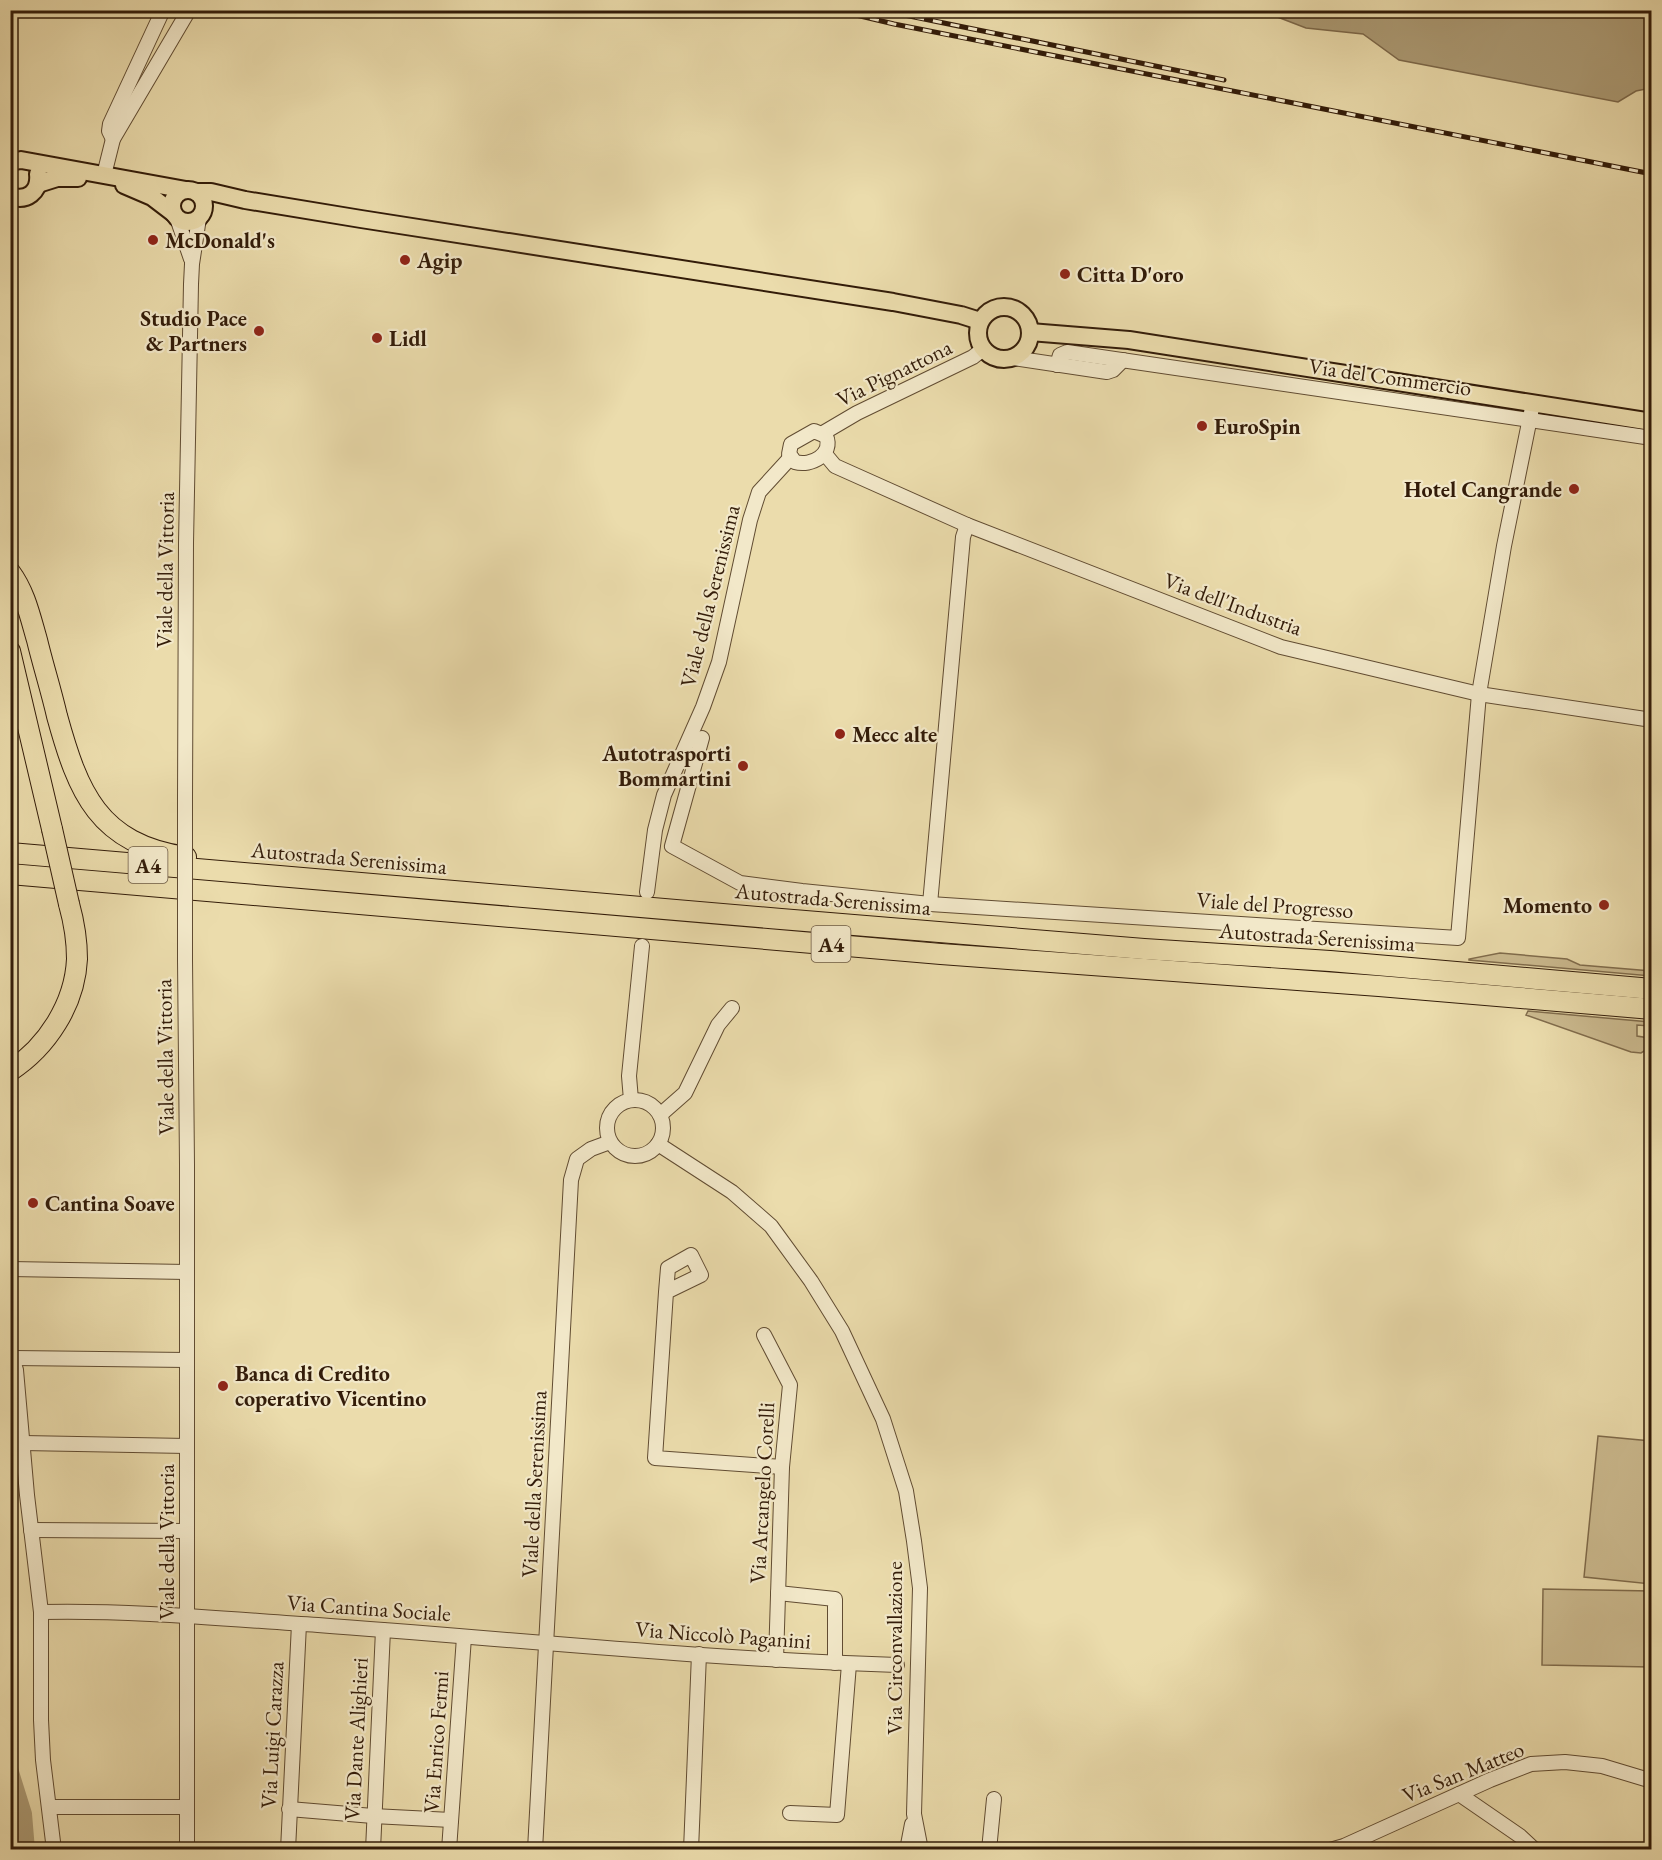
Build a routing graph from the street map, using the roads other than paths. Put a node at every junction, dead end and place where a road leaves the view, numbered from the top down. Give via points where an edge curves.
1 (163, 10) edge
2 (189, 10) edge
3 (113, 139) junction
4 (16, 161) edge
5 (104, 175) junction
6 (38, 184) junction
7 (191, 191) junction
8 (10, 196) edge
9 (244, 200) junction
10 (175, 216) junction
11 (201, 216) junction
12 (192, 264) junction
13 (980, 321) junction
14 (1030, 332) junction
15 (983, 349) junction
16 (1012, 358) junction
17 (1532, 411) junction
18 (1652, 422) edge
19 (823, 433) junction
20 (1652, 438) edge
21 (825, 454) junction
22 (791, 457) junction
23 (967, 525) junction
24 (10, 572) edge
25 (10, 651) edge
26 (1479, 694) junction
27 (10, 702) edge
28 (1652, 720) edge
29 (702, 738) dead end
30 (46, 829) junction
31 (10, 853) edge
32 (10, 874) edge
33 (285, 877) junction
34 (91, 881) junction
35 (10, 886) edge
36 (647, 892) dead end
37 (63, 903) junction
38 (930, 904) junction
39 (642, 946) dead end
40 (1652, 989) edge
41 (732, 1008) dead end
42 (1652, 1009) edge
43 (10, 1056) edge
44 (10, 1071) edge
45 (631, 1100) junction
46 (660, 1115) junction
47 (610, 1142) junction
48 (658, 1144) junction
49 (10, 1269) edge
50 (187, 1272) junction
51 (666, 1292) dead end
52 (764, 1335) dead end
53 (12, 1354) edge
54 (187, 1360) junction
55 (23, 1443) junction
56 (187, 1446) junction
57 (782, 1467) junction
58 (31, 1530) junction
59 (187, 1531) junction
60 (778, 1593) junction
61 (42, 1612) junction
62 (187, 1615) junction
63 (299, 1624) junction
64 (383, 1630) junction
65 (464, 1637) junction
66 (547, 1644) junction
67 (699, 1654) junction
68 (776, 1660) junction
69 (835, 1663) junction
70 (849, 1664) junction
71 (897, 1665) dead end
72 (1652, 1781) edge
73 (1459, 1794) junction
74 (994, 1799) dead end
75 (50, 1807) junction
76 (187, 1807) junction
77 (289, 1809) junction
78 (790, 1813) dead end
79 (914, 1814) junction
80 (373, 1816) junction
81 (451, 1820) junction
82 (54, 1850) edge
83 (187, 1850) edge
84 (288, 1850) edge
85 (373, 1850) edge
86 (449, 1850) edge
87 (535, 1850) edge
88 (691, 1850) edge
89 (907, 1850) edge
90 (921, 1850) edge
91 (989, 1850) edge
92 (1330, 1850) edge
93 (1535, 1850) edge

1 - 3 street via 110,124
2 - 3 street
3 - 5 street
4 - 5 main road
4 - 6 main road via 36,168
5 - 7 main road
6 - 8 main road via 26,198
6 - 10 main road via 72,177 129,186 152,197
7 - 9 main road
7 - 10 main road via 178,193 173,200
7 - 11 main road via 202,200
9 - 11 main road via 220,204
9 - 13 main road via 893,302
10 - 11 main road via 186,222
10 - 12 street, Viale della Vittoria
11 - 12 street, Viale della Vittoria
12 - 50 street, Viale della Vittoria, bridge via 186,543
13 - 14 main road via 988,311 1013,308 1023,315
13 - 15 main road via 977,332
14 - 16 main road via 1025,348
14 - 17 main road via 1129,340
15 - 16 main road via 993,357
15 - 19 street, Via Pignattona
16 - 17 street, Via del Commercio via 1057,366 1060,355 1067,352
17 - 18 main road
17 - 20 street, Via del Commercio
17 - 26 street, Viale del Progresso
19 - 21 street via 829,445
19 - 22 street via 814,431 794,441 789,450
21 - 22 street via 802,464
21 - 23 street, Via dell'Industria via 835,466
22 - 36 street, Viale della Serenissima via 759,492 719,662 664,795
23 - 26 street, Via dell'Industria via 1281,646
23 - 38 street
24 - 33 highway via 28,608 68,757 84,792 101,816 136,843 160,852 239,864
25 - 30 highway
26 - 28 street, Via dell'Industria
26 - 38 street, Viale del Progresso via 1458,938
27 - 30 highway
29 - 38 street, Viale del Progresso via 672,846 740,883
30 - 37 highway
31 - 33 highway, Autostrada Serenissima / A4
32 - 34 highway, Autostrada Serenissima / A4
33 - 40 highway, Autostrada Serenissima / A4
34 - 35 highway
34 - 42 highway, Autostrada Serenissima / A4 via 941,954
37 - 43 highway via 65,954 61,982 38,1030
37 - 44 highway via 75,928 77,960 73,984 44,1041
39 - 45 street via 629,1076
41 - 46 street via 718,1025 685,1093
45 - 46 street via 648,1103
45 - 47 street via 614,1108 609,1116 606,1124
46 - 48 street via 663,1125
47 - 48 street via 616,1150 634,1157 643,1156
47 - 66 street, Viale della Serenissima via 581,1155 573,1167
48 - 79 street, Via Circonvallazione via 732,1192 771,1226 842,1331 883,1419 906,1491 920,1588
49 - 50 street
50 - 54 street, Viale della Vittoria
51 - 57 street via 655,1458
52 - 57 street, Via Arcangelo Corelli via 790,1385
53 - 54 street
53 - 55 street
54 - 56 street, Viale della Vittoria
55 - 56 street
55 - 58 street
56 - 59 street, Viale della Vittoria
57 - 60 street, Via Arcangelo Corelli
58 - 59 street
58 - 61 street
59 - 62 street, Viale della Vittoria
60 - 68 street, Via Arcangelo Corelli
60 - 69 street via 835,1599
61 - 62 street, Via Cantina Sociale
61 - 75 street via 41,1720
62 - 63 street, Via Cantina Sociale
62 - 76 street, Viale della Vittoria
63 - 64 street, Via Cantina Sociale
63 - 77 street, Via Luigi Carazza
64 - 65 street, Via Cantina Sociale
64 - 80 street, Via Dante Alighieri
65 - 66 street, Via Cantina Sociale
65 - 81 street, Via Enrico Fermi
66 - 67 street, Via Niccolò Paganini
66 - 87 street, Viale della Serenissima
67 - 68 street, Via Niccolò Paganini
67 - 88 street
68 - 69 street, Via Niccolò Paganini
69 - 70 street, Via Niccolò Paganini
70 - 71 street, Via Niccolò Paganini
70 - 78 street via 837,1815
72 - 73 street, Via San Matteo via 1602,1766 1531,1764
73 - 92 street, Via San Matteo
73 - 93 street
74 - 91 street
75 - 76 street
75 - 82 street
76 - 83 street, Viale della Vittoria
77 - 80 street
77 - 84 street, Via Luigi Carazza
79 - 89 street, Via Circonvallazione
79 - 90 street, Via Circonvallazione
80 - 81 street
80 - 85 street, Via Dante Alighieri
81 - 86 street, Via Enrico Fermi

